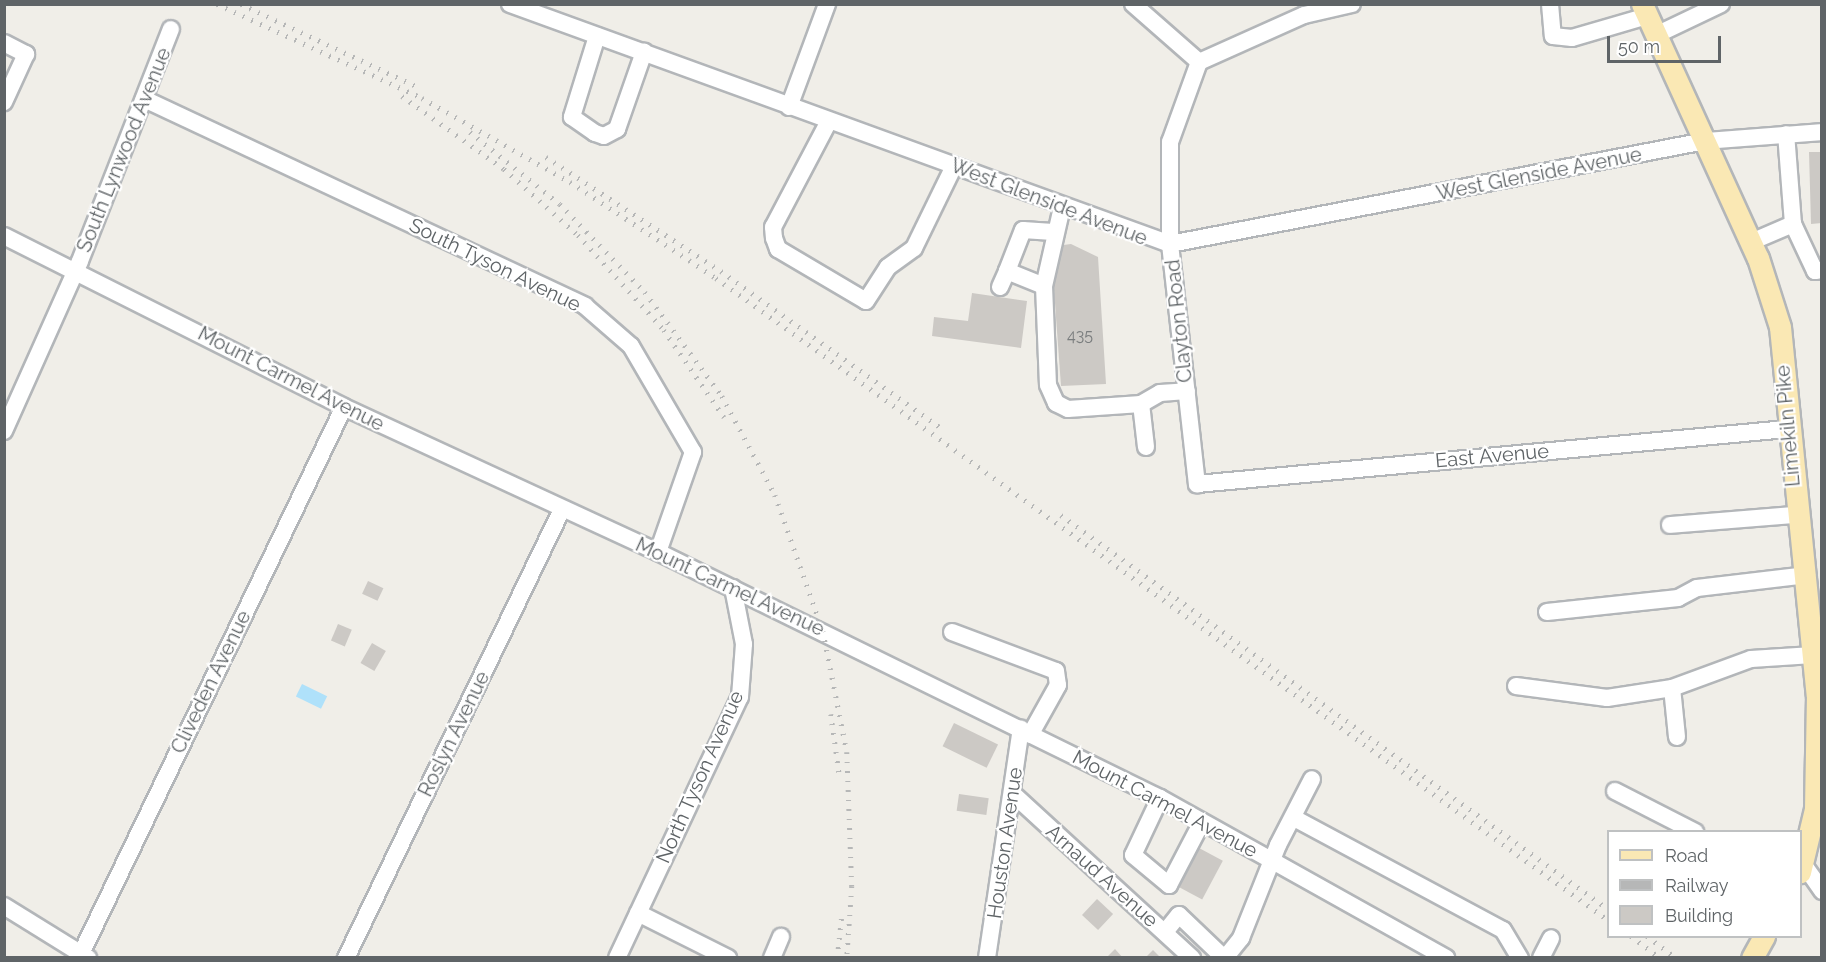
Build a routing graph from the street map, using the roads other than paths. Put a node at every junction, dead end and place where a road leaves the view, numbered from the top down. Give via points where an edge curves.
1 (510, 4) edge
2 (827, 4) edge
3 (1133, 4) edge
4 (1352, 4) edge
5 (1550, 4) edge
6 (1721, 4) edge
7 (1303, 10) edge
8 (1645, 10) edge
9 (171, 29) dead end
10 (597, 36) junction
11 (1656, 36) junction
12 (4, 43) edge
13 (644, 52) junction
14 (1198, 62) junction
15 (144, 99) junction
16 (4, 102) edge
17 (789, 107) junction
18 (829, 121) junction
19 (1821, 132) edge
20 (1786, 134) junction
21 (1705, 141) junction
22 (954, 166) junction
23 (1062, 207) junction
24 (1793, 224) junction
25 (1053, 232) junction
26 (4, 236) edge
27 (1751, 242) junction
28 (1170, 244) junction
29 (76, 270) junction
30 (1821, 270) edge
31 (1007, 271) junction
32 (1044, 286) junction
33 (1000, 287) dead end
34 (1187, 392) junction
35 (1141, 404) junction
36 (344, 407) junction
37 (1787, 429) junction
38 (4, 431) edge
39 (1146, 447) dead end
40 (1197, 484) joint
41 (562, 510) junction
42 (1795, 515) junction
43 (1670, 525) dead end
44 (658, 552) junction
45 (1807, 575) junction
46 (733, 588) junction
47 (1547, 612) dead end
48 (952, 632) dead end
49 (1813, 655) junction
50 (1516, 686) dead end
51 (1672, 688) junction
52 (1819, 694) edge
53 (1025, 732) junction
54 (1677, 737) dead end
55 (1312, 779) dead end
56 (1615, 790) dead end
57 (1013, 794) junction
58 (1160, 798) junction
59 (1818, 809) edge
60 (1294, 818) junction
61 (1202, 822) junction
62 (1693, 830) edge
63 (1273, 860) junction
64 (1802, 869) edge
65 (1821, 891) edge
66 (4, 906) edge
67 (638, 913) junction
68 (1165, 932) junction
69 (781, 937) dead end
70 (1551, 938) dead end
71 (1763, 938) edge
72 (82, 956) edge
73 (346, 957) edge
74 (617, 957) edge
75 (728, 957) edge
76 (772, 957) edge
77 (987, 957) edge
78 (1192, 957) edge
79 (1225, 957) edge
80 (1446, 957) edge
81 (1520, 957) edge
82 (1541, 957) edge
83 (1752, 957) edge

1 - 10 street, West Glenside Avenue
2 - 17 street
3 - 14 street
4 - 7 street
5 - 8 street via 1553,36 1572,38
6 - 11 street
7 - 14 street
8 - 11 main road, Limekiln Pike
9 - 15 street, South Lynwood Avenue
10 - 13 street, West Glenside Avenue
10 - 13 street via 572,117 595,133 604,136 617,129
11 - 21 main road, Limekiln Pike
12 - 16 street via 26,54
13 - 17 street, West Glenside Avenue
14 - 28 street, Clayton Road via 1170,142
15 - 29 street, South Lynwood Avenue
15 - 44 street, South Tyson Avenue via 585,306 631,346 693,452
17 - 18 street, West Glenside Avenue
18 - 22 street, West Glenside Avenue
18 - 22 street via 773,227 774,238 778,249 866,301 888,267 914,248
19 - 20 street, West Glenside Avenue
20 - 21 street, West Glenside Avenue
20 - 24 street
21 - 27 main road, Limekiln Pike
21 - 28 street, West Glenside Avenue
22 - 23 street, West Glenside Avenue
23 - 25 street
23 - 28 street, West Glenside Avenue
24 - 27 street
24 - 30 street via 1815,271
25 - 31 street via 1023,230
25 - 32 street
26 - 29 street, Mount Carmel Avenue
27 - 37 main road, Limekiln Pike via 1780,327
28 - 34 street, Clayton Road
29 - 36 street, Mount Carmel Avenue
29 - 38 street, South Lynwood Avenue
31 - 32 street
31 - 33 street
32 - 35 street via 1045,369 1056,403 1084,410
34 - 35 street via 1160,393
34 - 40 street, Clayton Road
35 - 39 street
36 - 41 street, Mount Carmel Avenue
36 - 72 street, Cliveden Avenue
37 - 40 street, East Avenue
37 - 42 main road, Limekiln Pike
41 - 44 street, Mount Carmel Avenue
41 - 73 street, Roslyn Avenue
42 - 43 street
42 - 45 main road, Limekiln Pike
44 - 46 street, Mount Carmel Avenue
45 - 47 street via 1697,588 1678,598
45 - 49 main road, Limekiln Pike
46 - 53 street, Mount Carmel Avenue
46 - 67 street, North Tyson Avenue via 744,644 740,697
48 - 53 street via 1056,671 1058,685
49 - 51 street via 1751,659
49 - 52 main road, Limekiln Pike
50 - 51 street via 1607,698
51 - 54 street
52 - 59 main road, Limekiln Pike
53 - 57 street, Houston Avenue
53 - 58 street, Mount Carmel Avenue
55 - 60 street
56 - 62 street
57 - 68 street, Arnaud Avenue
57 - 77 street, Houston Avenue
58 - 61 street, Mount Carmel Avenue
58 - 61 street via 1132,855 1169,885
59 - 64 main road, Limekiln Pike
60 - 63 street
60 - 81 street via 1503,930
61 - 63 street, Mount Carmel Avenue
63 - 79 street via 1241,938
63 - 80 street, Mount Carmel Avenue
64 - 65 street
66 - 72 street
67 - 74 street, North Tyson Avenue
67 - 75 street
68 - 78 street, Arnaud Avenue
68 - 79 street via 1179,915
69 - 76 street
70 - 82 street
71 - 83 main road

